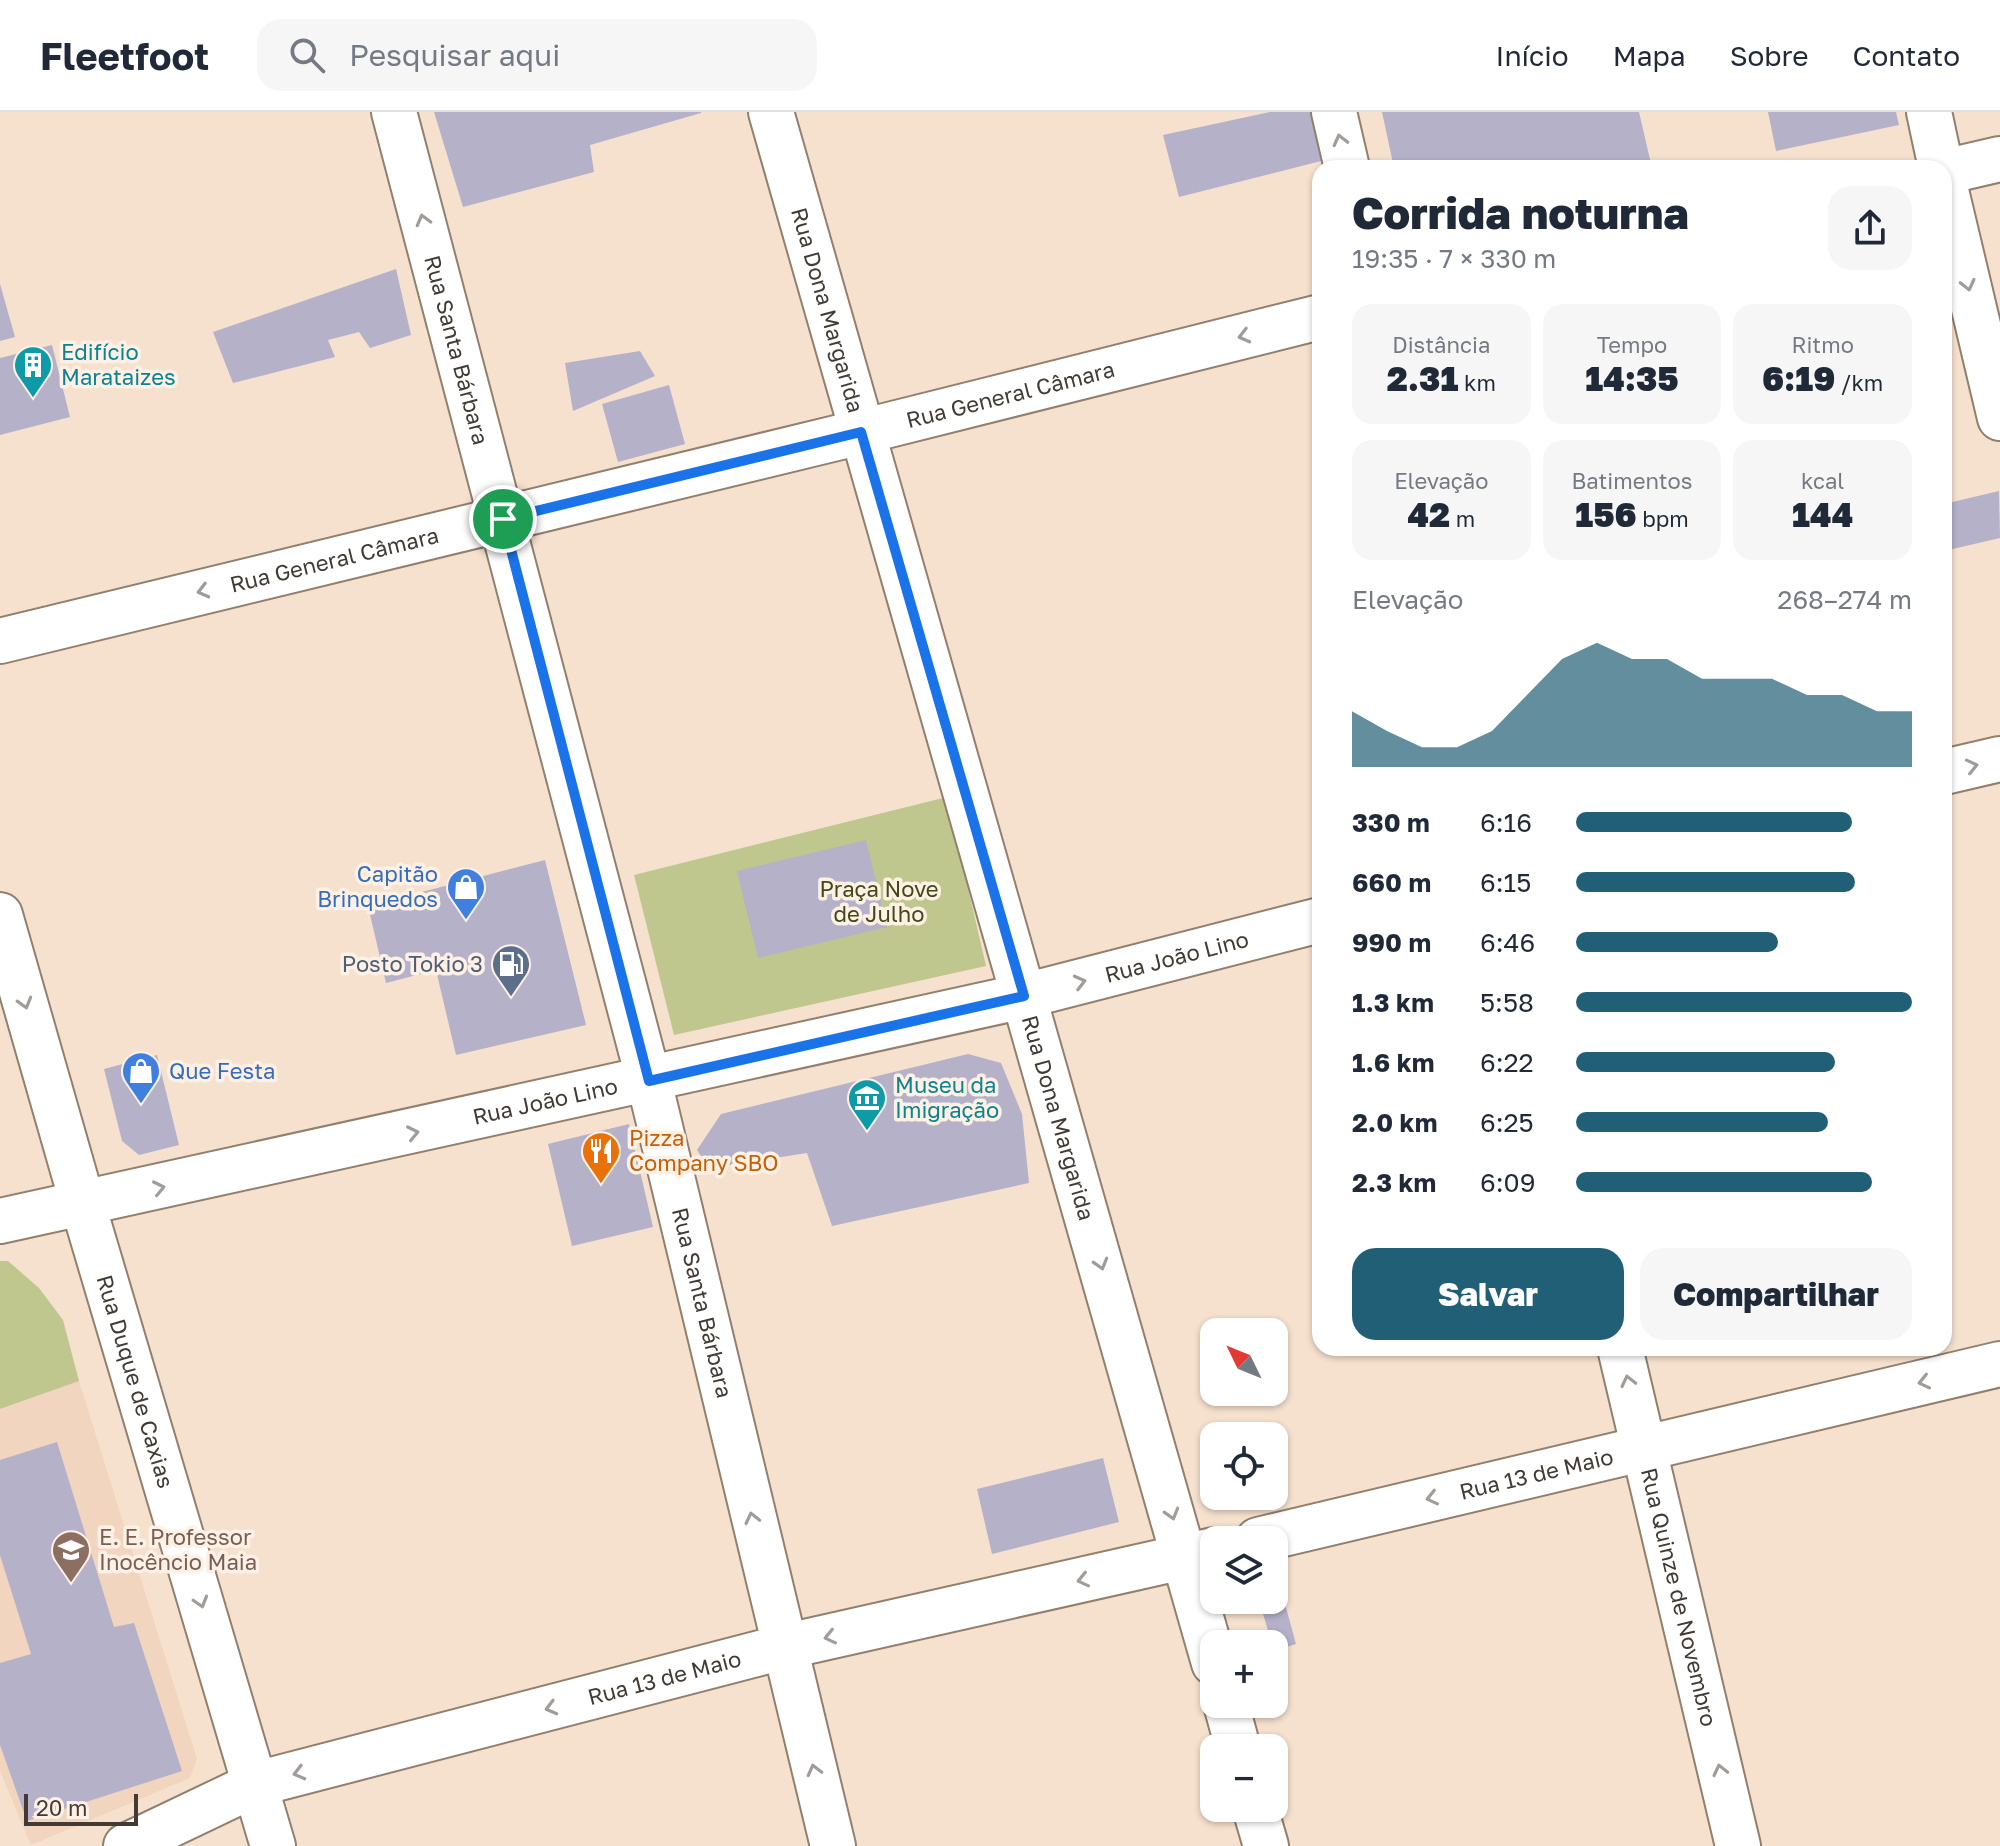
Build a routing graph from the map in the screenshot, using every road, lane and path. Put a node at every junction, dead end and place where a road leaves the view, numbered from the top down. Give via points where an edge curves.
1 (394, 112) edge
2 (771, 112) edge
3 (1334, 112) edge
4 (1929, 112) edge
5 (2000, 159) edge
6 (1345, 160) edge
7 (1940, 160) edge
8 (1952, 168) edge
9 (1952, 216) edge
10 (1312, 319) edge
11 (2000, 418) edge
12 (861, 432) junction
13 (503, 519) junction
14 (0, 641) edge
15 (2000, 759) edge
16 (1952, 770) edge
17 (0, 915) edge
18 (1312, 922) edge
19 (1024, 996) junction
20 (649, 1081) junction
21 (83, 1205) junction
22 (0, 1221) edge
23 (1622, 1356) edge
24 (2000, 1364) edge
25 (1644, 1448) junction
26 (1288, 1533) edge
27 (1199, 1554) edge
28 (1209, 1630) edge
29 (783, 1647) junction
30 (256, 1784) junction
31 (1259, 1822) edge
32 (126, 1846) edge
33 (273, 1846) edge
34 (833, 1846) edge
35 (1266, 1846) edge
36 (1738, 1846) edge

13 -> 1 street, Rua Santa Bárbara
2 - 12 street, Rua Dona Margarida
6 -> 3 street
4 - 7 street
5 - 8 street
9 -> 11 street
10 -> 12 street, Rua General Câmara
12 - 13 street, Rua General Câmara
12 - 19 street, Rua Dona Margarida
13 -> 14 street, Rua General Câmara
13 - 20 street, Rua Santa Bárbara
16 -> 15 street
17 -> 21 street, Rua Duque de Caxias
19 -> 18 street, Rua João Lino
19 - 20 street, Rua João Lino
19 -> 27 street, Rua Dona Margarida
21 -> 20 street, Rua João Lino
29 -> 20 street, Rua Santa Bárbara
21 - 22 street, Rua João Lino
21 -> 30 street, Rua Duque de Caxias
25 -> 23 street, Rua Quinze de Novembro
24 -> 25 street, Rua 13 de Maio
25 -> 26 street, Rua 13 de Maio
36 -> 25 street, Rua Quinze de Novembro
27 - 28 street, Rua Dona Margarida
27 -> 29 street, Rua 13 de Maio
29 -> 30 street, Rua 13 de Maio
34 -> 29 street, Rua Santa Bárbara
30 - 32 street, Rua 13 de Maio
30 - 33 street, Rua Duque de Caxias
31 - 35 street

